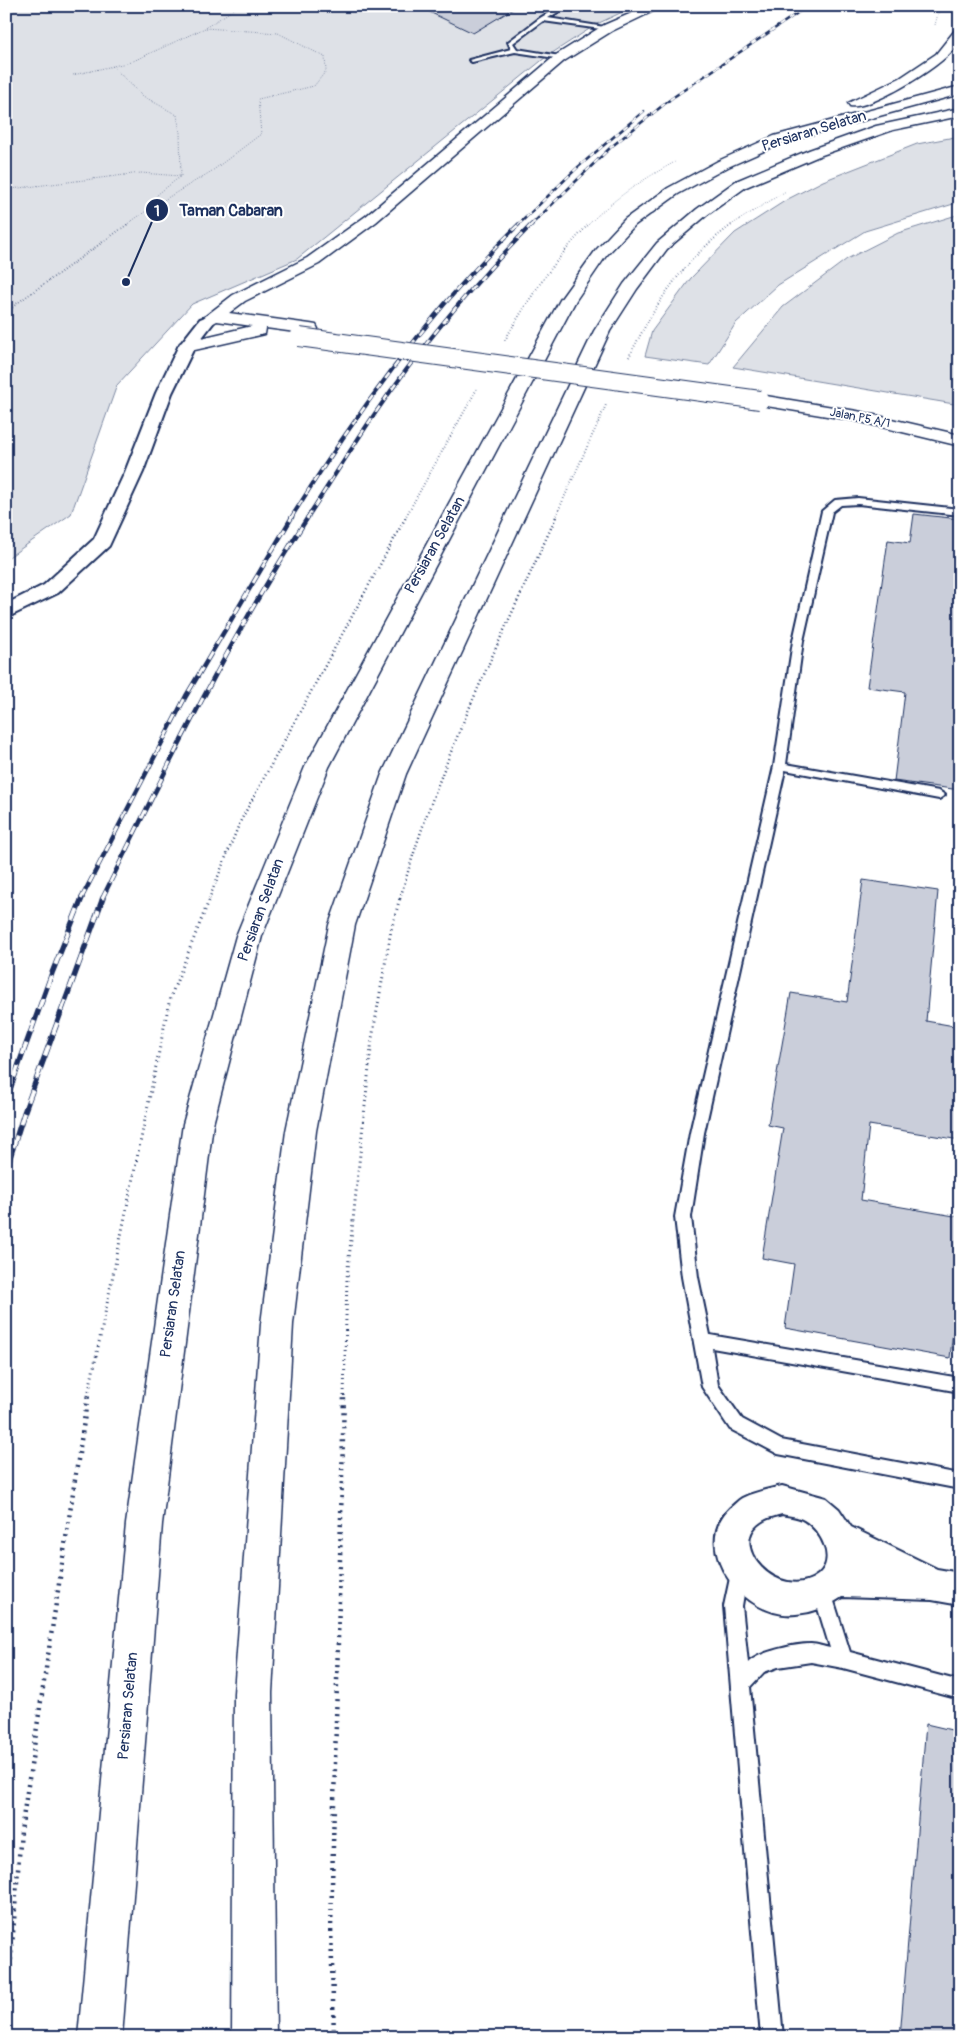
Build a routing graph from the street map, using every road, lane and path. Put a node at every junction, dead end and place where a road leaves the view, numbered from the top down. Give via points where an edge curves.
1 (239, 6) edge
2 (565, 6) edge
3 (658, 6) edge
4 (940, 6) edge
5 (542, 19) junction
6 (935, 27) dead end
7 (205, 28) junction
8 (608, 28) junction
9 (960, 32) edge
10 (515, 50) junction
11 (560, 58) junction
12 (472, 60) dead end
13 (112, 66) junction
14 (74, 75) dead end
15 (960, 90) edge
16 (960, 107) edge
17 (960, 112) edge
18 (881, 129) junction
19 (779, 139) junction
20 (677, 161) dead end
21 (181, 176) junction
22 (790, 189) dead end
23 (6, 196) edge
24 (149, 208) junction
25 (255, 290) junction
26 (6, 314) edge
27 (210, 319) junction
28 (268, 328) junction
29 (503, 343) dead end
30 (186, 347) junction
31 (628, 360) dead end
32 (479, 386) dead end
33 (761, 394) junction
34 (607, 403) dead end
35 (960, 426) edge
36 (960, 441) edge
37 (960, 512) edge
38 (6, 612) edge
39 (780, 766) junction
40 (939, 795) dead end
41 (704, 1340) junction
42 (960, 1386) edge
43 (960, 1482) edge
44 (841, 1538) junction
45 (739, 1569) junction
46 (829, 1586) junction
47 (946, 1587) edge
48 (843, 1659) junction
49 (741, 1683) junction
50 (960, 1690) edge
51 (6, 2023) edge
52 (100, 2037) edge
53 (254, 2037) edge
54 (334, 2037) edge
55 (772, 2037) edge

1 - 7 path
2 - 5 lane
3 - 8 main road
4 - 6 path
5 - 8 lane
5 - 10 lane via 510,43
7 - 13 path via 131,62
7 - 24 path via 278,33 324,57 326,71 314,86 258,99 261,134 212,170
8 - 11 main road
9 - 19 main road via 940,57 905,81
10 - 11 lane
10 - 12 lane
11 - 25 main road via 371,219 313,261
13 - 14 path
13 - 21 path via 143,96 176,115 180,132
15 - 19 main road, Persiaran Selatan
16 - 18 main road, Persiaran Selatan
17 - 18 main road
18 - 53 main road, Persiaran Selatan via 741,184 662,246 630,287 602,331 394,774 342,925 301,1131 277,1324 253,1693
19 - 52 main road, Persiaran Selatan via 714,168 630,222 601,253 568,300 317,767 249,936 198,1124 144,1524
20 - 29 path via 609,203 573,238 522,309
21 - 23 path via 141,173 11,190
21 - 24 path via 158,194
22 - 31 path via 744,215 690,260 648,318
24 - 26 path
25 - 27 main road
25 - 28 main road via 255,307
27 - 28 main road
27 - 30 street
28 - 30 main road
28 - 33 main road, bridge
30 - 38 street via 102,542 51,588
32 - 51 path via 240,822 170,998 91,1378 21,1831
33 - 35 main road, Jalan P5 A/1 via 838,399
33 - 36 main road, Jalan P5 A/1
34 - 54 path via 440,774 390,930 372,1039 347,1278 331,1927
37 - 39 lane via 858,501 838,502 827,511 798,641
39 - 40 lane
39 - 41 lane via 696,1132 683,1217 690,1277
41 - 42 lane
41 - 43 lane via 710,1388 736,1424 778,1447
44 - 45 street via 817,1511 800,1503 764,1502 749,1509 737,1521 732,1553
44 - 46 street via 842,1568
44 - 47 street
45 - 46 street via 751,1583 768,1594 786,1598 806,1598
45 - 49 lane via 733,1606
46 - 47 street
46 - 48 lane
48 - 49 lane via 811,1653 778,1658 758,1665
48 - 50 lane
49 - 55 lane

